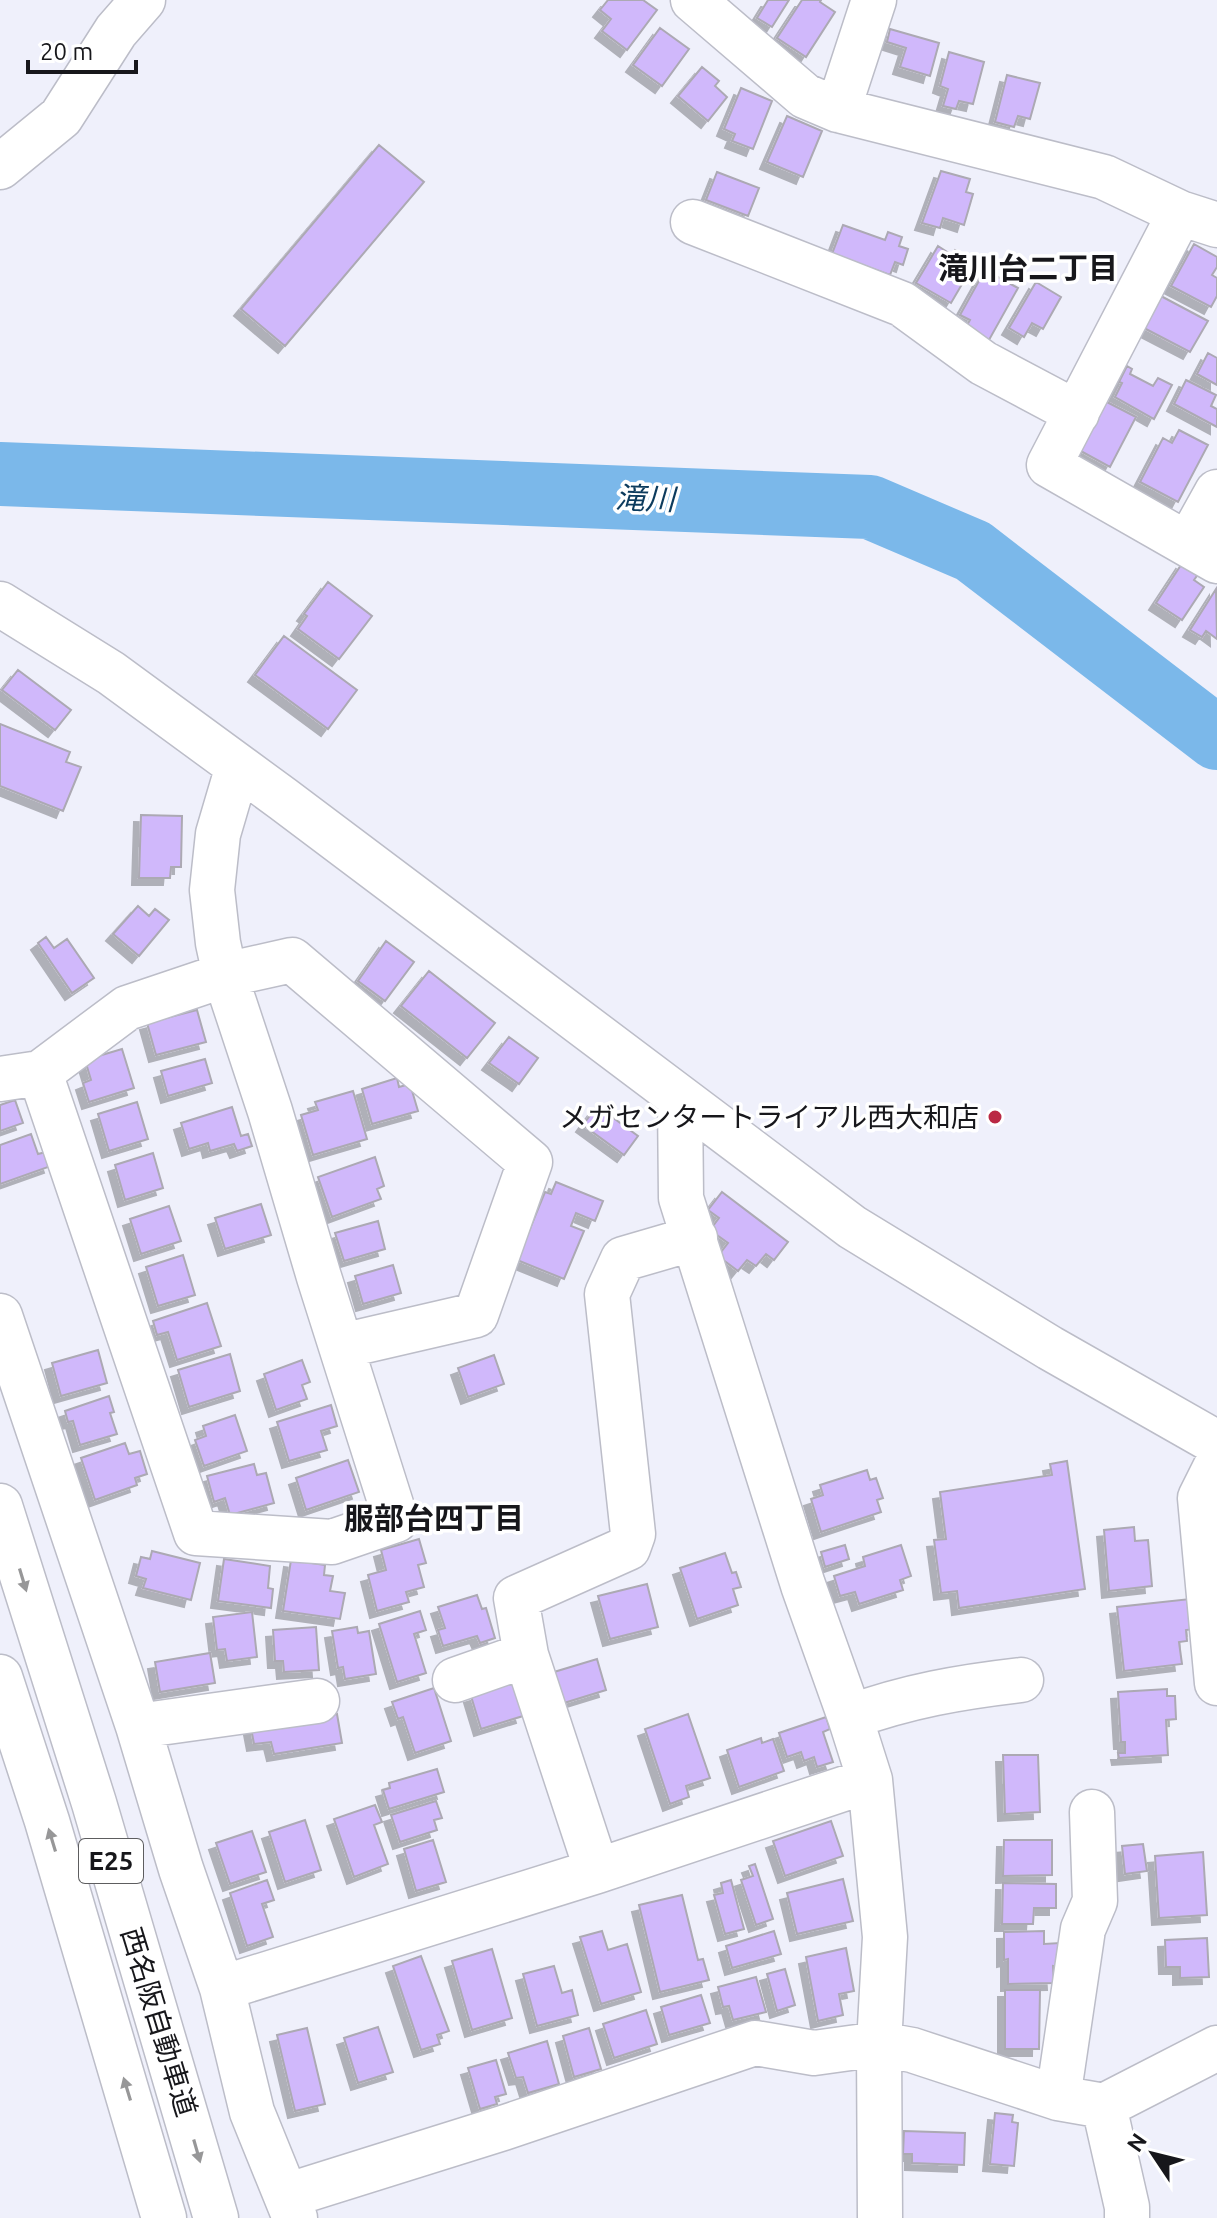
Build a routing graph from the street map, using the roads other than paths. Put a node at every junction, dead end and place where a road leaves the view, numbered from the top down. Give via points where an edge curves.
1 (143, 0) edge
2 (693, 0) edge
3 (874, 0) edge
4 (838, 110) junction
5 (0, 167) edge
6 (1198, 219) edge
7 (693, 222) dead end
8 (1077, 413) junction
9 (1217, 492) edge
10 (1203, 552) edge
11 (0, 604) edge
12 (238, 766) junction
13 (225, 975) junction
14 (20, 1076) edge
15 (680, 1099) junction
16 (695, 1238) junction
17 (0, 1316) edge
18 (342, 1346) junction
19 (1217, 1443) edge
20 (1217, 1464) edge
21 (0, 1506) edge
22 (526, 1655) junction
23 (0, 1677) edge
24 (455, 1680) dead end
25 (1021, 1680) dead end
26 (1217, 1683) edge
27 (317, 1701) dead end
28 (850, 1717) junction
29 (138, 1726) junction
30 (870, 1780) junction
31 (1092, 1812) dead end
32 (597, 1871) junction
33 (222, 1988) junction
34 (879, 2044) junction
35 (1217, 2048) edge
36 (1058, 2098) junction
37 (1104, 2106) junction
38 (290, 2207) edge
39 (164, 2218) edge
40 (216, 2218) edge
41 (880, 2218) edge
42 (1127, 2218) edge

1 - 5 main road via 116,31 61,117
2 - 4 main road via 805,96
3 - 4 main road
4 - 6 main road via 1104,177
6 - 8 main road
7 - 8 main road via 902,304 983,363
8 - 10 main road via 1049,465
9 - 10 main road
11 - 12 main road via 111,673
12 - 13 main road via 218,834 212,890
12 - 15 main road
13 - 14 main road via 127,1008
13 - 18 main road
13 - 18 main road via 292,960 530,1162 476,1315
14 - 18 main road via 196,1533 332,1542 396,1520
15 - 16 main road via 681,1198
15 - 19 main road via 852,1227
16 - 22 main road via 623,1259 607,1294 633,1534 628,1548 516,1598
16 - 28 main road via 803,1585
17 - 29 main road
20 - 26 main road via 1200,1498
21 -> 40 main road, 西名阪自動車道 / E25
22 - 24 main road
22 - 32 main road
39 -> 23 main road, 西名阪自動車道 / E25
25 - 28 main road via 959,1687
27 - 29 main road
28 - 30 main road
29 - 33 main road
30 - 32 main road
30 - 34 main road via 885,1937
31 - 36 main road via 1095,1901 1083,1929
32 - 33 main road
33 - 38 main road via 252,2112
34 - 36 main road
34 - 38 main road via 814,2053 755,2043
34 - 41 main road
35 - 37 main road
36 - 37 main road
37 - 42 main road

